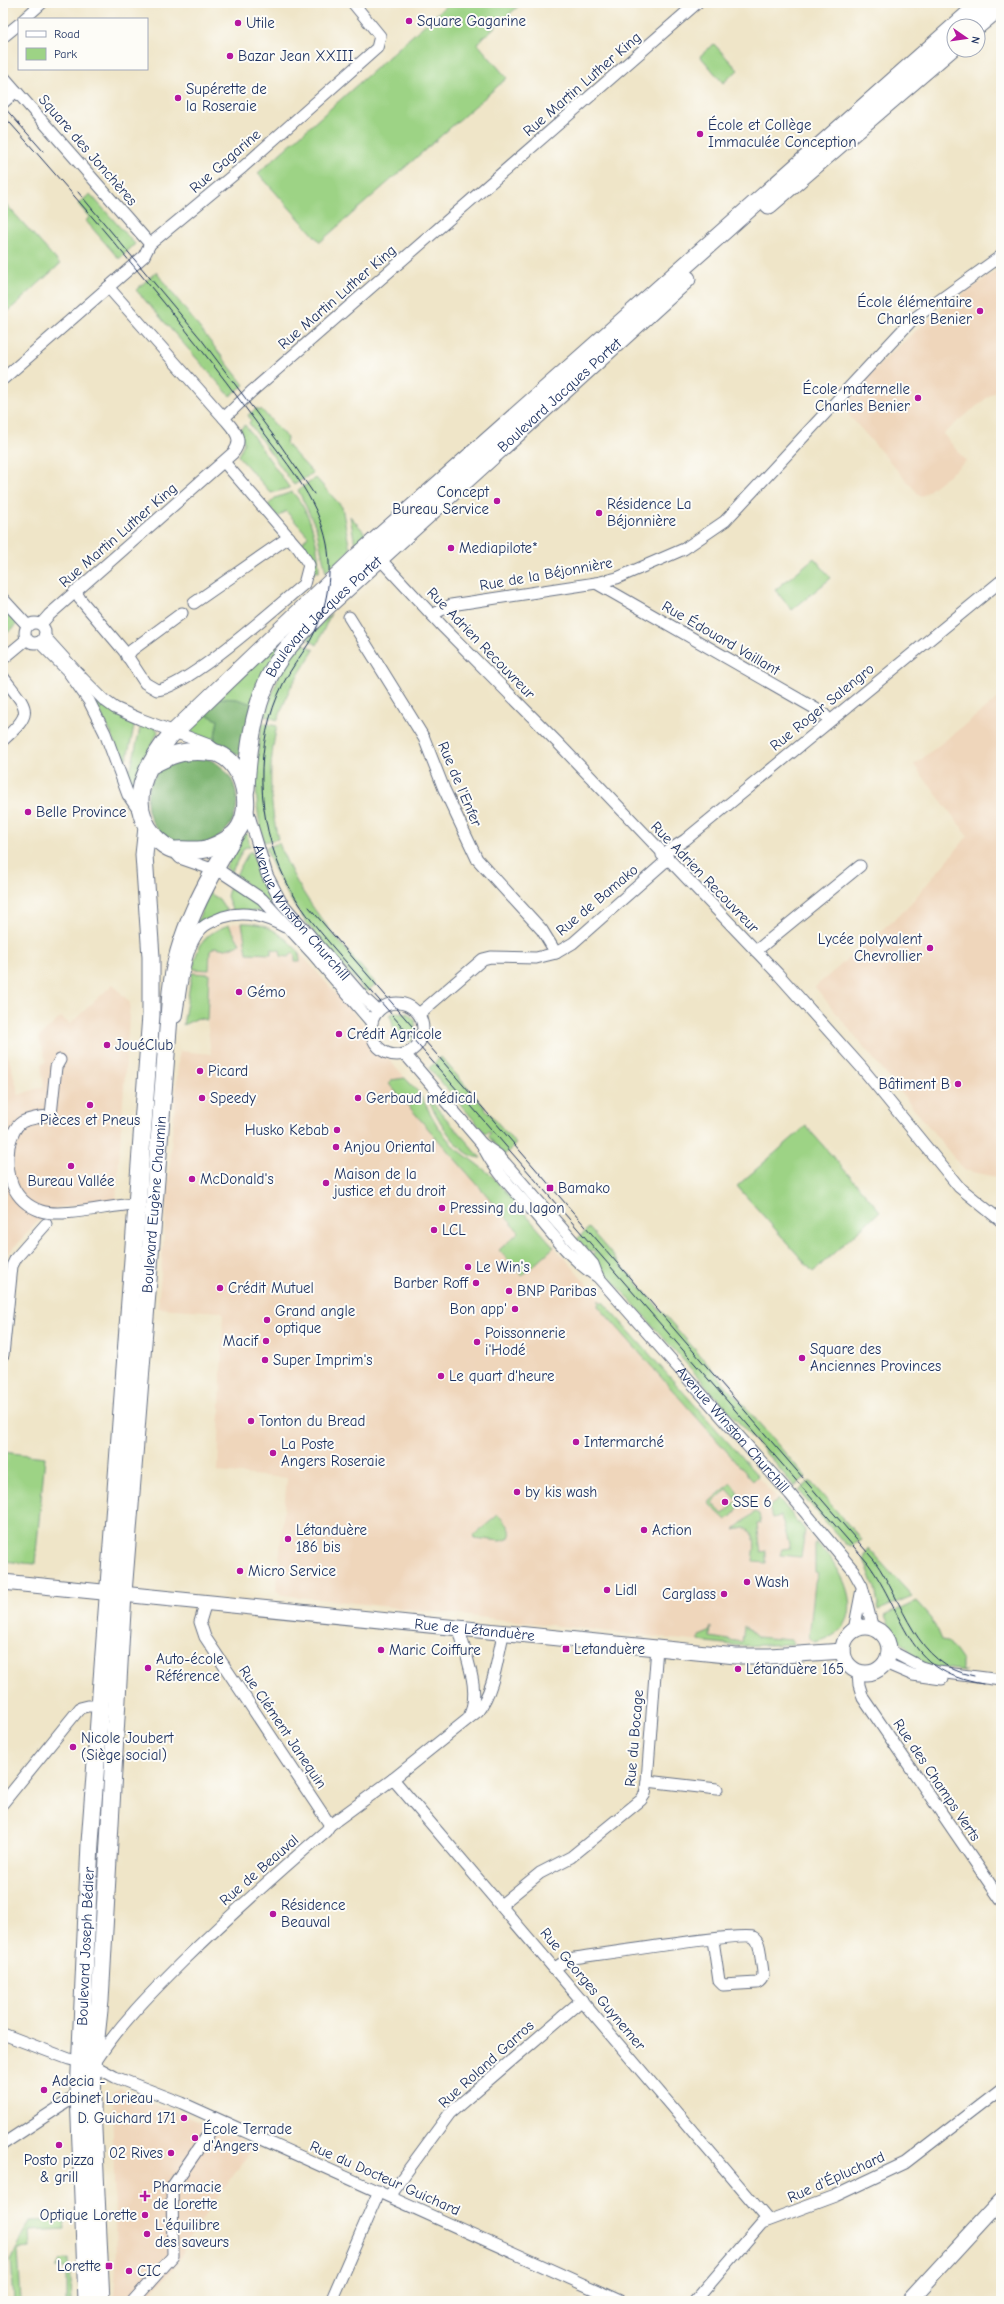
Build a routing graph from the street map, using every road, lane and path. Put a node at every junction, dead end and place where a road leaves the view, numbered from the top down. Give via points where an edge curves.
1 (42, 3) edge
2 (353, 3) edge
3 (697, 3) edge
4 (981, 3) edge
5 (1000, 6) edge
6 (25, 18) edge
7 (963, 18) edge
8 (986, 18) edge
9 (18, 25) edge
10 (946, 33) edge
11 (3, 37) edge
12 (946, 53) edge
13 (3, 76) edge
14 (16, 91) junction
15 (3, 103) edge
16 (150, 244) junction
17 (1001, 256) edge
18 (108, 287) junction
19 (3, 379) edge
20 (224, 418) junction
21 (224, 462) junction
22 (289, 537) junction
23 (380, 559) junction
24 (1001, 581) edge
25 (596, 583) junction
26 (75, 591) junction
27 (3, 599) edge
28 (194, 603) dead end
29 (182, 613) dead end
30 (432, 615) junction
31 (349, 617) dead end
32 (41, 624) junction
33 (28, 625) junction
34 (27, 639) junction
35 (42, 639) junction
36 (127, 657) junction
37 (3, 659) edge
38 (3, 677) edge
39 (829, 720) junction
40 (175, 731) junction
41 (3, 740) edge
42 (218, 753) junction
43 (150, 766) junction
44 (246, 798) junction
45 (139, 811) junction
46 (147, 827) junction
47 (237, 831) junction
48 (173, 850) junction
49 (665, 857) junction
50 (860, 866) dead end
51 (214, 870) junction
52 (292, 930) junction
53 (756, 951) junction
54 (556, 953) junction
55 (378, 1011) junction
56 (419, 1014) junction
57 (372, 1023) junction
58 (167, 1048) junction
59 (405, 1054) junction
60 (60, 1060) dead end
61 (135, 1204) junction
62 (1001, 1221) edge
63 (46, 1224) dead end
64 (3, 1353) edge
65 (3, 1582) edge
66 (862, 1586) junction
67 (115, 1593) junction
68 (206, 1602) junction
69 (459, 1628) junction
70 (873, 1628) junction
71 (854, 1630) junction
72 (504, 1632) junction
73 (657, 1647) junction
74 (843, 1652) junction
75 (887, 1657) junction
76 (858, 1672) junction
77 (1001, 1680) edge
78 (983, 1684) dead end
79 (101, 1706) junction
80 (467, 1721) junction
81 (393, 1778) junction
82 (647, 1781) junction
83 (717, 1789) dead end
84 (3, 1803) edge
85 (330, 1825) junction
86 (1001, 1900) edge
87 (502, 1904) junction
88 (713, 1940) junction
89 (555, 1968) junction
90 (582, 2000) junction
91 (3, 2034) edge
92 (87, 2063) junction
93 (1001, 2089) edge
94 (78, 2094) junction
95 (218, 2120) junction
96 (3, 2144) edge
97 (384, 2193) junction
98 (1001, 2201) edge
99 (768, 2220) junction
100 (87, 2301) edge
101 (102, 2301) edge
102 (133, 2301) edge
103 (331, 2301) edge
104 (620, 2301) edge
105 (695, 2301) edge
106 (909, 2301) edge

1 - 6 street
2 - 16 street, Rue Gagarine via 380,36 377,48
3 - 20 street, Rue Martin Luther King
4 - 7 main road, Boulevard Jacques Portet
5 - 8 main road
9 - 11 street
10 - 40 main road, Boulevard Jacques Portet via 359,555
12 - 23 main road, Boulevard Jacques Portet via 743,227
13 - 14 street, Square des Jonchères
14 - 15 street
14 - 16 street, Square des Jonchères
16 - 18 street, Rue Gagarine via 144,256
17 - 25 street, Rue de la Béjonnière via 912,320 715,529 684,549 618,578
18 - 19 street, Rue Gagarine
18 - 20 street
20 - 21 street, Rue Martin Luther King via 239,439 236,450
21 - 22 street
21 - 26 street, Rue Martin Luther King
22 - 28 street
22 - 36 street via 308,565 304,584 198,670 163,690 153,689 145,683
23 - 30 street, Rue Adrien Recouvreur
23 - 44 main road, Boulevard Jacques Portet via 323,610 292,642 272,671 252,733
24 - 39 street, Rue Roger Salengro
25 - 30 street, Rue de la Béjonnière via 451,605
25 - 39 street, Rue Édouard Vaillant via 823,713
26 - 32 street, Rue Martin Luther King
26 - 36 street
27 - 33 street
29 - 36 street via 132,650
30 - 49 street, Rue Adrien Recouvreur
31 - 54 street, Rue de l'Enfer via 424,738 444,789 477,858 542,930
32 - 33 street via 32,622
32 - 35 street via 44,629
33 - 34 street via 25,630
34 - 35 street via 32,643
34 - 37 street
35 - 40 street, Avenue Winston Churchill via 104,700 135,717
35 - 45 street, Avenue Winston Churchill via 89,701 108,740 128,795
38 - 41 street via 23,704 25,713 22,722
39 - 49 street, Rue Roger Salengro
40 - 42 street, Avenue Winston Churchill via 209,744
40 - 43 main road
42 - 43 main road via 184,751
42 - 44 main road, Avenue Winston Churchill via 235,769
43 - 45 main road via 141,788
44 - 47 main road
44 - 55 street, Avenue Winston Churchill via 267,875 281,902
45 - 46 main road, Avenue Winston Churchill
46 - 48 main road, Avenue Winston Churchill via 155,837
46 - 61 main road, Boulevard Eugène Chaumin via 144,855 151,957 151,1015
47 - 48 main road via 208,848 196,851
47 - 51 main road, Boulevard Eugène Chaumin
48 - 51 street, Avenue Winston Churchill via 180,858
49 - 53 street, Rue Adrien Recouvreur
49 - 54 street, Rue de Bamako via 573,943
50 - 53 street
51 - 52 street, Avenue Winston Churchill via 262,899
51 - 58 main road, Boulevard Eugène Chaumin via 177,953 172,979
52 - 57 street, Avenue Winston Churchill
52 - 58 street, Avenue Winston Churchill via 265,917 246,914 231,914 201,928 190,948 174,1031
53 - 62 street, Rue Adrien Recouvreur via 862,1068 959,1187
54 - 56 street, Rue de Bamako via 536,958 483,959
55 - 56 street via 390,1003 398,1002 410,1006
55 - 57 street
56 - 59 street via 424,1027 422,1040
57 - 59 street, Avenue Winston Churchill via 372,1036 379,1047 391,1054
58 - 67 main road, Boulevard Eugène Chaumin
59 - 66 street, Avenue Winston Churchill via 482,1144 490,1162 586,1270 598,1277 790,1494 853,1570
60 - 61 street via 56,1067 51,1115 23,1122 12,1135 8,1159 11,1182 27,1203 48,1212
61 - 67 main road, Boulevard Eugène Chaumin
63 - 64 street via 12,1266
65 - 67 street, Rue de Létanduère
66 - 70 street, Avenue Winston Churchill
66 - 71 street
67 - 68 street, Rue de Létanduère
67 - 79 main road, Boulevard Joseph Bédier
67 - 92 main road, Boulevard Joseph Bédier via 100,2001
68 - 69 street, Rue de Létanduère
68 - 85 street, Rue Clément Janequin via 200,1622 205,1637
69 - 72 street, Rue de Létanduère
69 - 80 street via 474,1691 473,1707
70 - 71 street
70 - 75 street via 884,1636
71 - 74 street via 845,1640
72 - 73 street, Rue de Létanduère
72 - 80 street, Rue de Beauval via 485,1701
73 - 74 street, Rue de Létanduère via 736,1656
73 - 82 street, Rue du Bocage
74 - 76 street via 848,1666
75 - 76 street via 873,1672
75 - 77 street via 938,1672
75 - 78 street via 913,1675
76 - 86 street, Rue des Champs Verts via 863,1698
79 - 84 street via 80,1708
79 - 92 main road, Boulevard Joseph Bédier via 90,1843
80 - 81 street, Rue de Beauval
81 - 85 street, Rue de Beauval
81 - 87 street, Rue Georges Guynemer
82 - 83 street
82 - 87 street, Rue du Bocage via 645,1794 641,1800 570,1857 540,1873
85 - 92 street, Rue de Beauval via 259,1888 146,1998
87 - 89 street, Rue Georges Guynemer
88 - 88 street via 719,1981 723,1985 757,1983 761,1980 763,1974 756,1939 747,1936
88 - 89 street via 570,1959
89 - 90 street, Rue Georges Guynemer
90 - 97 street, Rue Roland Garros via 450,2113
90 - 99 street, Rue Georges Guynemer
91 - 92 street, Rue du Docteur Guichard via 69,2059
92 - 94 main road, Boulevard Joseph Bédier
92 - 95 street, Rue du Docteur Guichard
92 - 101 main road, Boulevard Joseph Bédier via 93,2115
93 - 99 street, Rue d'Épluchard via 905,2163 835,2196
94 - 96 street
94 - 100 main road, Boulevard Joseph Bédier
95 - 97 street, Rue du Docteur Guichard
95 - 102 street via 172,2188 173,2256
97 - 103 street, Rue Roland Garros
97 - 104 street, Rue du Docteur Guichard
98 - 106 street
99 - 105 street, Rue d'Épluchard via 757,2228

